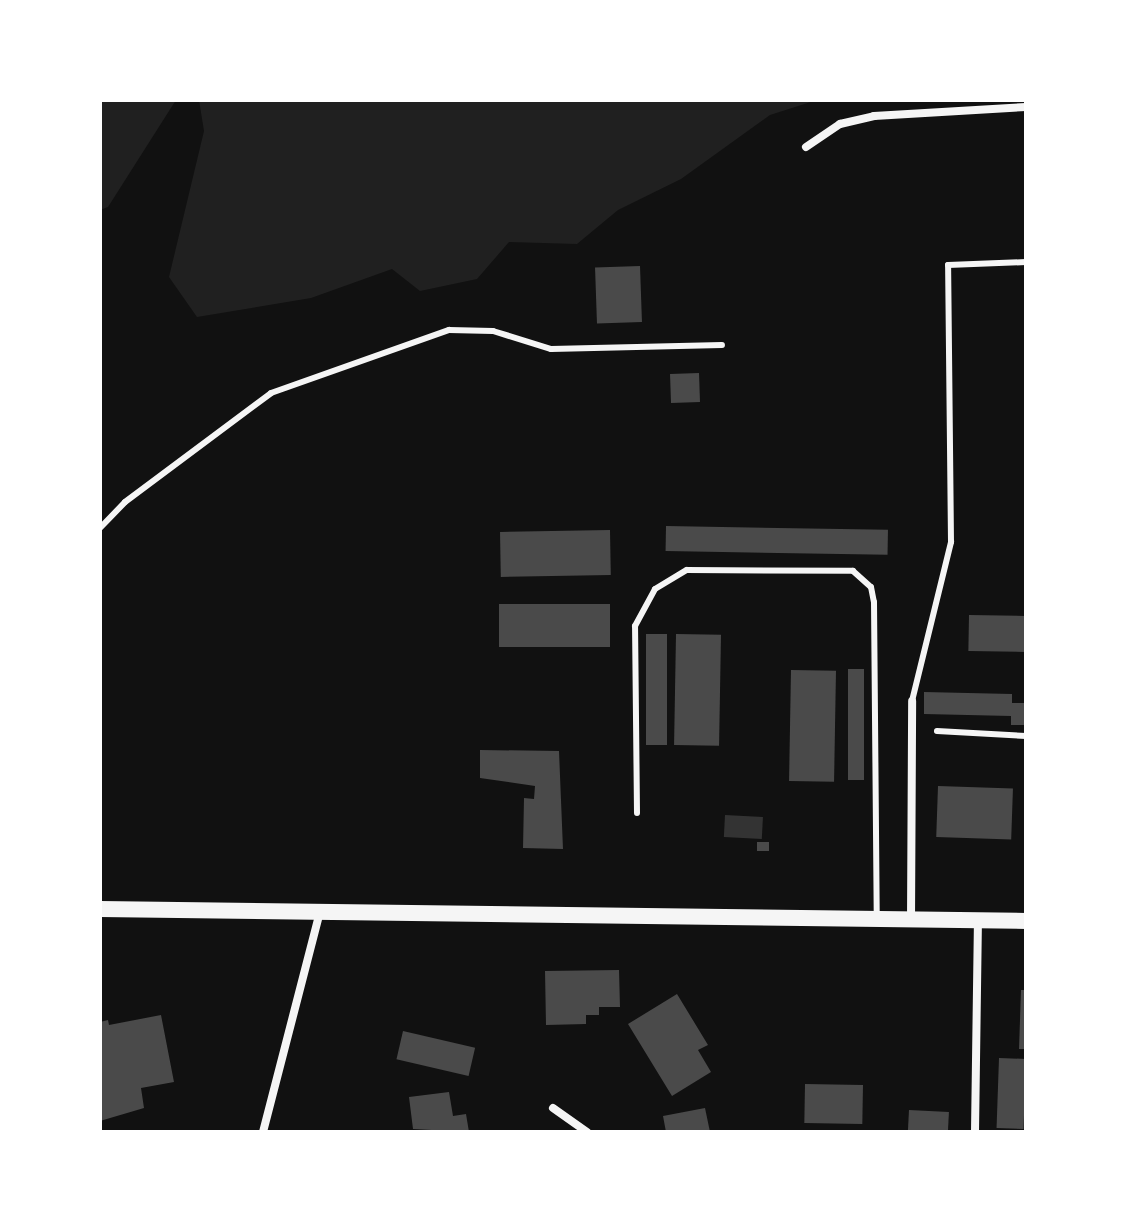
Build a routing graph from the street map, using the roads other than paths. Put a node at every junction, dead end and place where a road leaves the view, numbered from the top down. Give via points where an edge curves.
1 (1026, 107) edge
2 (806, 147) dead end
3 (1026, 262) edge
4 (722, 345) dead end
5 (100, 528) edge
6 (912, 701) joint
7 (937, 731) dead end
8 (1026, 736) edge
9 (637, 813) dead end
10 (100, 909) edge
11 (320, 912) junction
12 (877, 921) junction
13 (978, 921) junction
14 (1026, 921) edge
15 (911, 922) junction
16 (553, 1108) dead end
17 (263, 1132) edge
18 (587, 1132) edge
19 (975, 1132) edge

1 - 2 street via 874,116 840,124
3 - 6 lane via 948,265 951,542
4 - 5 lane via 551,349 493,331 449,330 271,393 125,502
6 - 15 street
7 - 8 lane
9 - 12 lane via 635,626 655,589 687,570 853,571 871,587 874,602
10 - 11 main road
11 - 12 main road
11 - 17 street
12 - 15 main road
13 - 14 main road
13 - 15 main road
13 - 19 street
16 - 18 street

